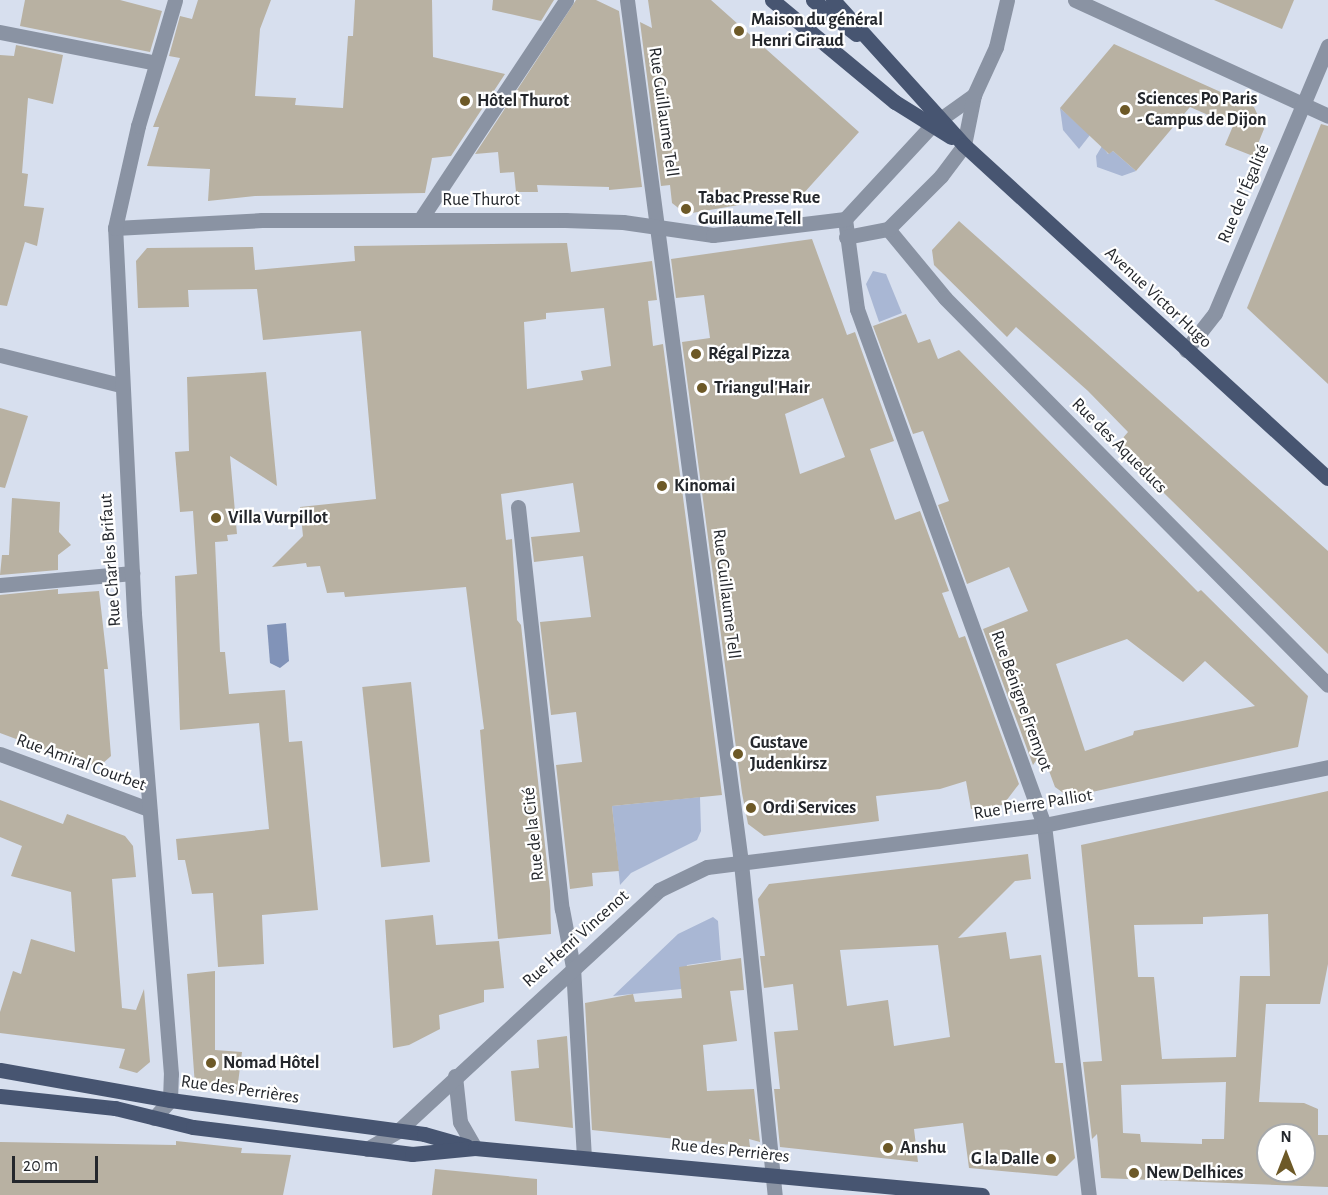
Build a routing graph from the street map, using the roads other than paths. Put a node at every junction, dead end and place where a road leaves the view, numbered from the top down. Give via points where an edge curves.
1 (175, 0) edge
2 (566, 0) edge
3 (627, 0) edge
4 (772, 0) edge
5 (813, 0) edge
6 (833, 0) edge
7 (1007, 0) edge
8 (1075, 0) edge
9 (0, 32) edge
10 (1328, 46) edge
11 (886, 59) junction
12 (156, 63) junction
13 (974, 95) junction
14 (1302, 105) junction
15 (1328, 116) edge
16 (936, 122) junction
17 (964, 145) junction
18 (845, 219) junction
19 (420, 220) junction
20 (114, 228) junction
21 (660, 229) junction
22 (888, 230) junction
23 (846, 237) junction
24 (1186, 350) junction
25 (0, 355) edge
26 (120, 385) junction
27 (1328, 478) edge
28 (518, 507) dead end
29 (132, 573) junction
30 (0, 585) edge
31 (1328, 685) edge
32 (0, 754) edge
33 (1328, 767) edge
34 (149, 809) junction
35 (1044, 825) junction
36 (741, 863) junction
37 (573, 967) junction
38 (0, 1070) edge
39 (455, 1076) junction
40 (0, 1096) edge
41 (170, 1100) junction
42 (154, 1118) junction
43 (398, 1131) junction
44 (475, 1148) junction
45 (367, 1149) junction
46 (584, 1156) junction
47 (772, 1173) junction
48 (775, 1195) edge
49 (982, 1195) edge
50 (1089, 1195) edge

1 - 12 street, Rue Charles Brifaut
2 - 19 street
3 - 21 street, Rue Guillaume Tell
4 - 16 main road, Avenue Victor Hugo via 895,102
5 - 11 main road
6 - 11 main road, Avenue Victor Hugo
7 - 13 street via 996,47
8 - 14 street
9 - 12 street
10 - 14 street, Rue de l'Égalité
11 - 16 main road, Avenue Victor Hugo
12 - 20 street, Rue Charles Brifaut
13 - 16 street
13 - 17 street
14 - 15 street
14 - 24 street, Rue de l'Égalité via 1219,303
16 - 17 main road, Avenue Victor Hugo
16 - 18 street
17 - 22 street via 941,177
17 - 24 main road, Avenue Victor Hugo
18 - 21 street, Rue Thurot via 713,235
18 - 23 street
19 - 20 street, Rue Thurot via 262,220
19 - 21 street, Rue Thurot via 612,221
20 - 26 street, Rue Charles Brifaut
21 - 36 street, Rue Guillaume Tell
22 - 23 street
22 - 31 street, Rue des Aqueducs via 945,298
23 - 35 street, Rue Bénigne Fremyot via 857,309
24 - 27 main road, Avenue Victor Hugo
25 - 26 street
26 - 29 street, Rue Charles Brifaut
28 - 37 street, Rue de la Cité via 562,909
29 - 30 street
29 - 34 street, Rue Charles Brifaut
32 - 34 street, Rue Amiral Courbet
33 - 35 street, Rue Pierre Palliot
34 - 41 street, Rue Charles Brifaut
35 - 36 street, Rue Pierre Palliot
35 - 50 street, Rue Bénigne Fremyot
36 - 37 street, Rue Henri Vincenot via 707,867 659,890
36 - 47 street, Rue Guillaume Tell
37 - 39 street, Rue Henri Vincenot
37 - 46 street, Rue de la Cité
38 - 41 main road, Rue des Perrières
39 - 43 street, Rue Henri Vincenot
39 - 44 street via 459,1122
40 - 42 main road, Rue des Perrières via 114,1108
41 - 42 street
41 - 43 main road, Rue des Perrières
42 - 45 main road, Rue des Perrières via 193,1127
43 - 44 main road, Rue des Perrières
43 - 45 street, Rue Henri Vincenot
44 - 45 main road, Rue des Perrières via 412,1154
44 - 46 main road, Rue des Perrières
46 - 47 main road, Rue des Perrières
47 - 48 street, Rue Guillaume Tell
47 - 49 main road, Rue des Perrières

